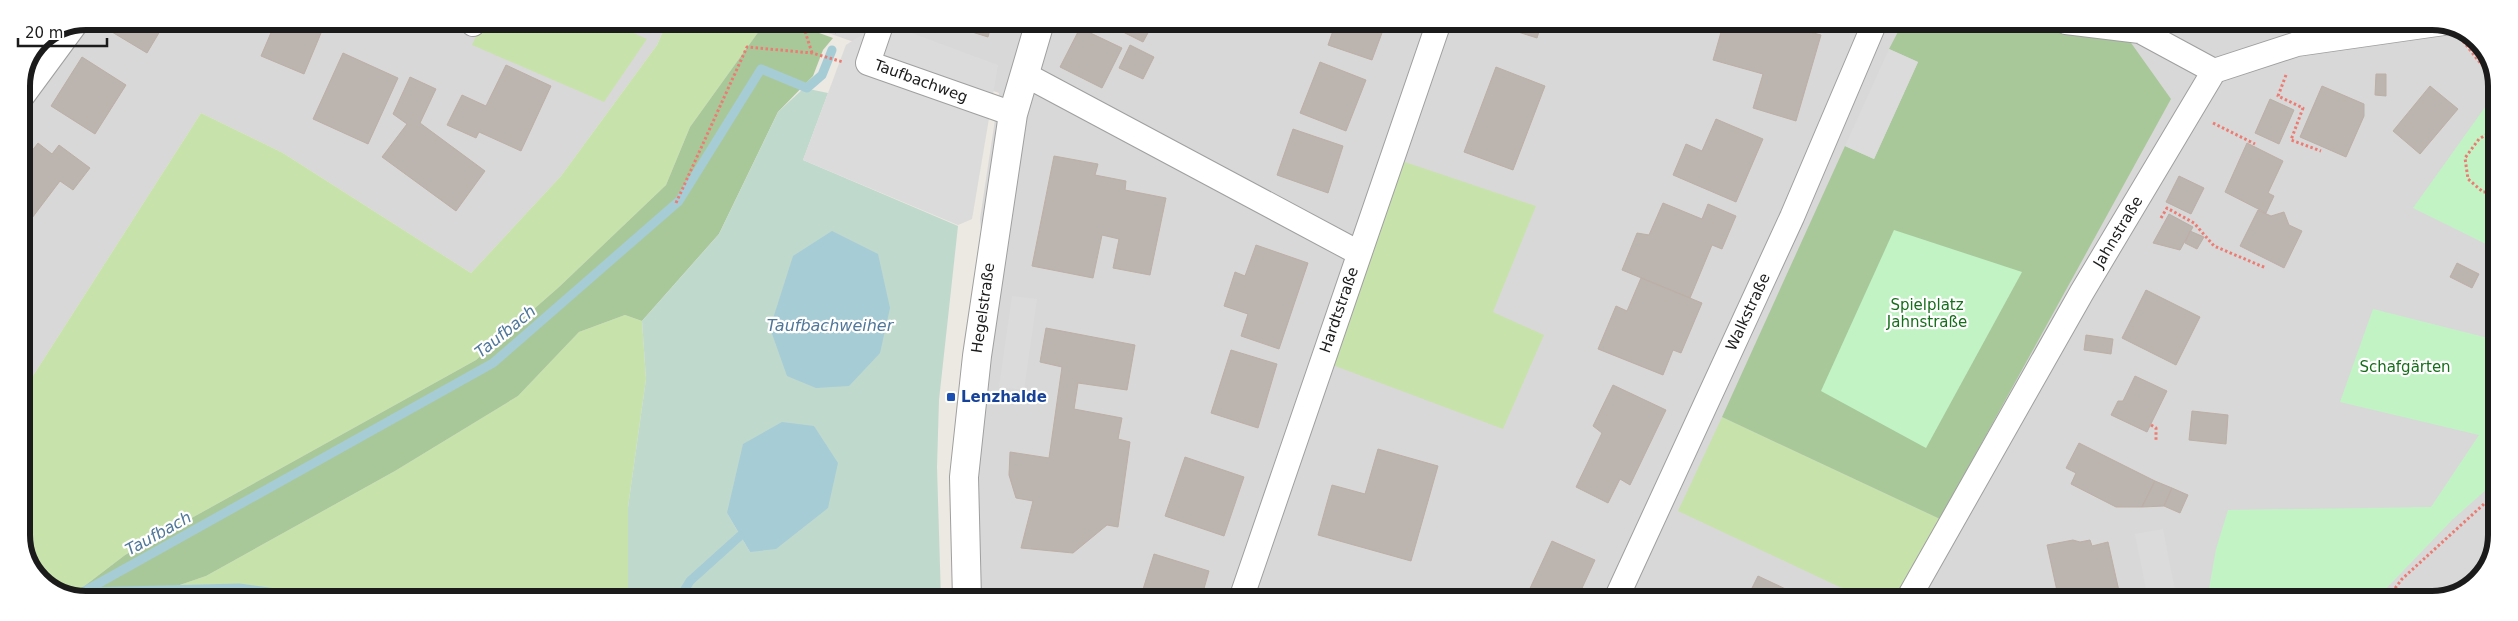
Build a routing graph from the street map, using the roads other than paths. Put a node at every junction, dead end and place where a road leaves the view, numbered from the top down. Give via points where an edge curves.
1 (879, 30) edge
2 (1038, 30) edge
3 (1436, 30) edge
4 (1872, 30) edge
5 (2145, 30) edge
6 (2432, 30) edge
7 (69, 33) edge
8 (2214, 71) junction
9 (1024, 74) junction
10 (30, 86) edge
11 (1013, 114) junction
12 (1359, 253) junction
13 (967, 591) edge
14 (1244, 591) edge
15 (1620, 591) edge
16 (1913, 591) edge

1 - 11 street, Taufbachweg via 868,63
2 - 9 street, Hegelstraße
3 - 12 street, Hardtstraße
4 - 15 street, Walkstraße via 1792,217
5 - 8 street
6 - 8 street via 2297,44
7 - 10 street
8 - 16 street, Jahnstraße via 2082,292
9 - 11 street, Hegelstraße
9 - 12 street
11 - 13 street, Hegelstraße via 976,356 964,477
12 - 14 street, Hardtstraße

